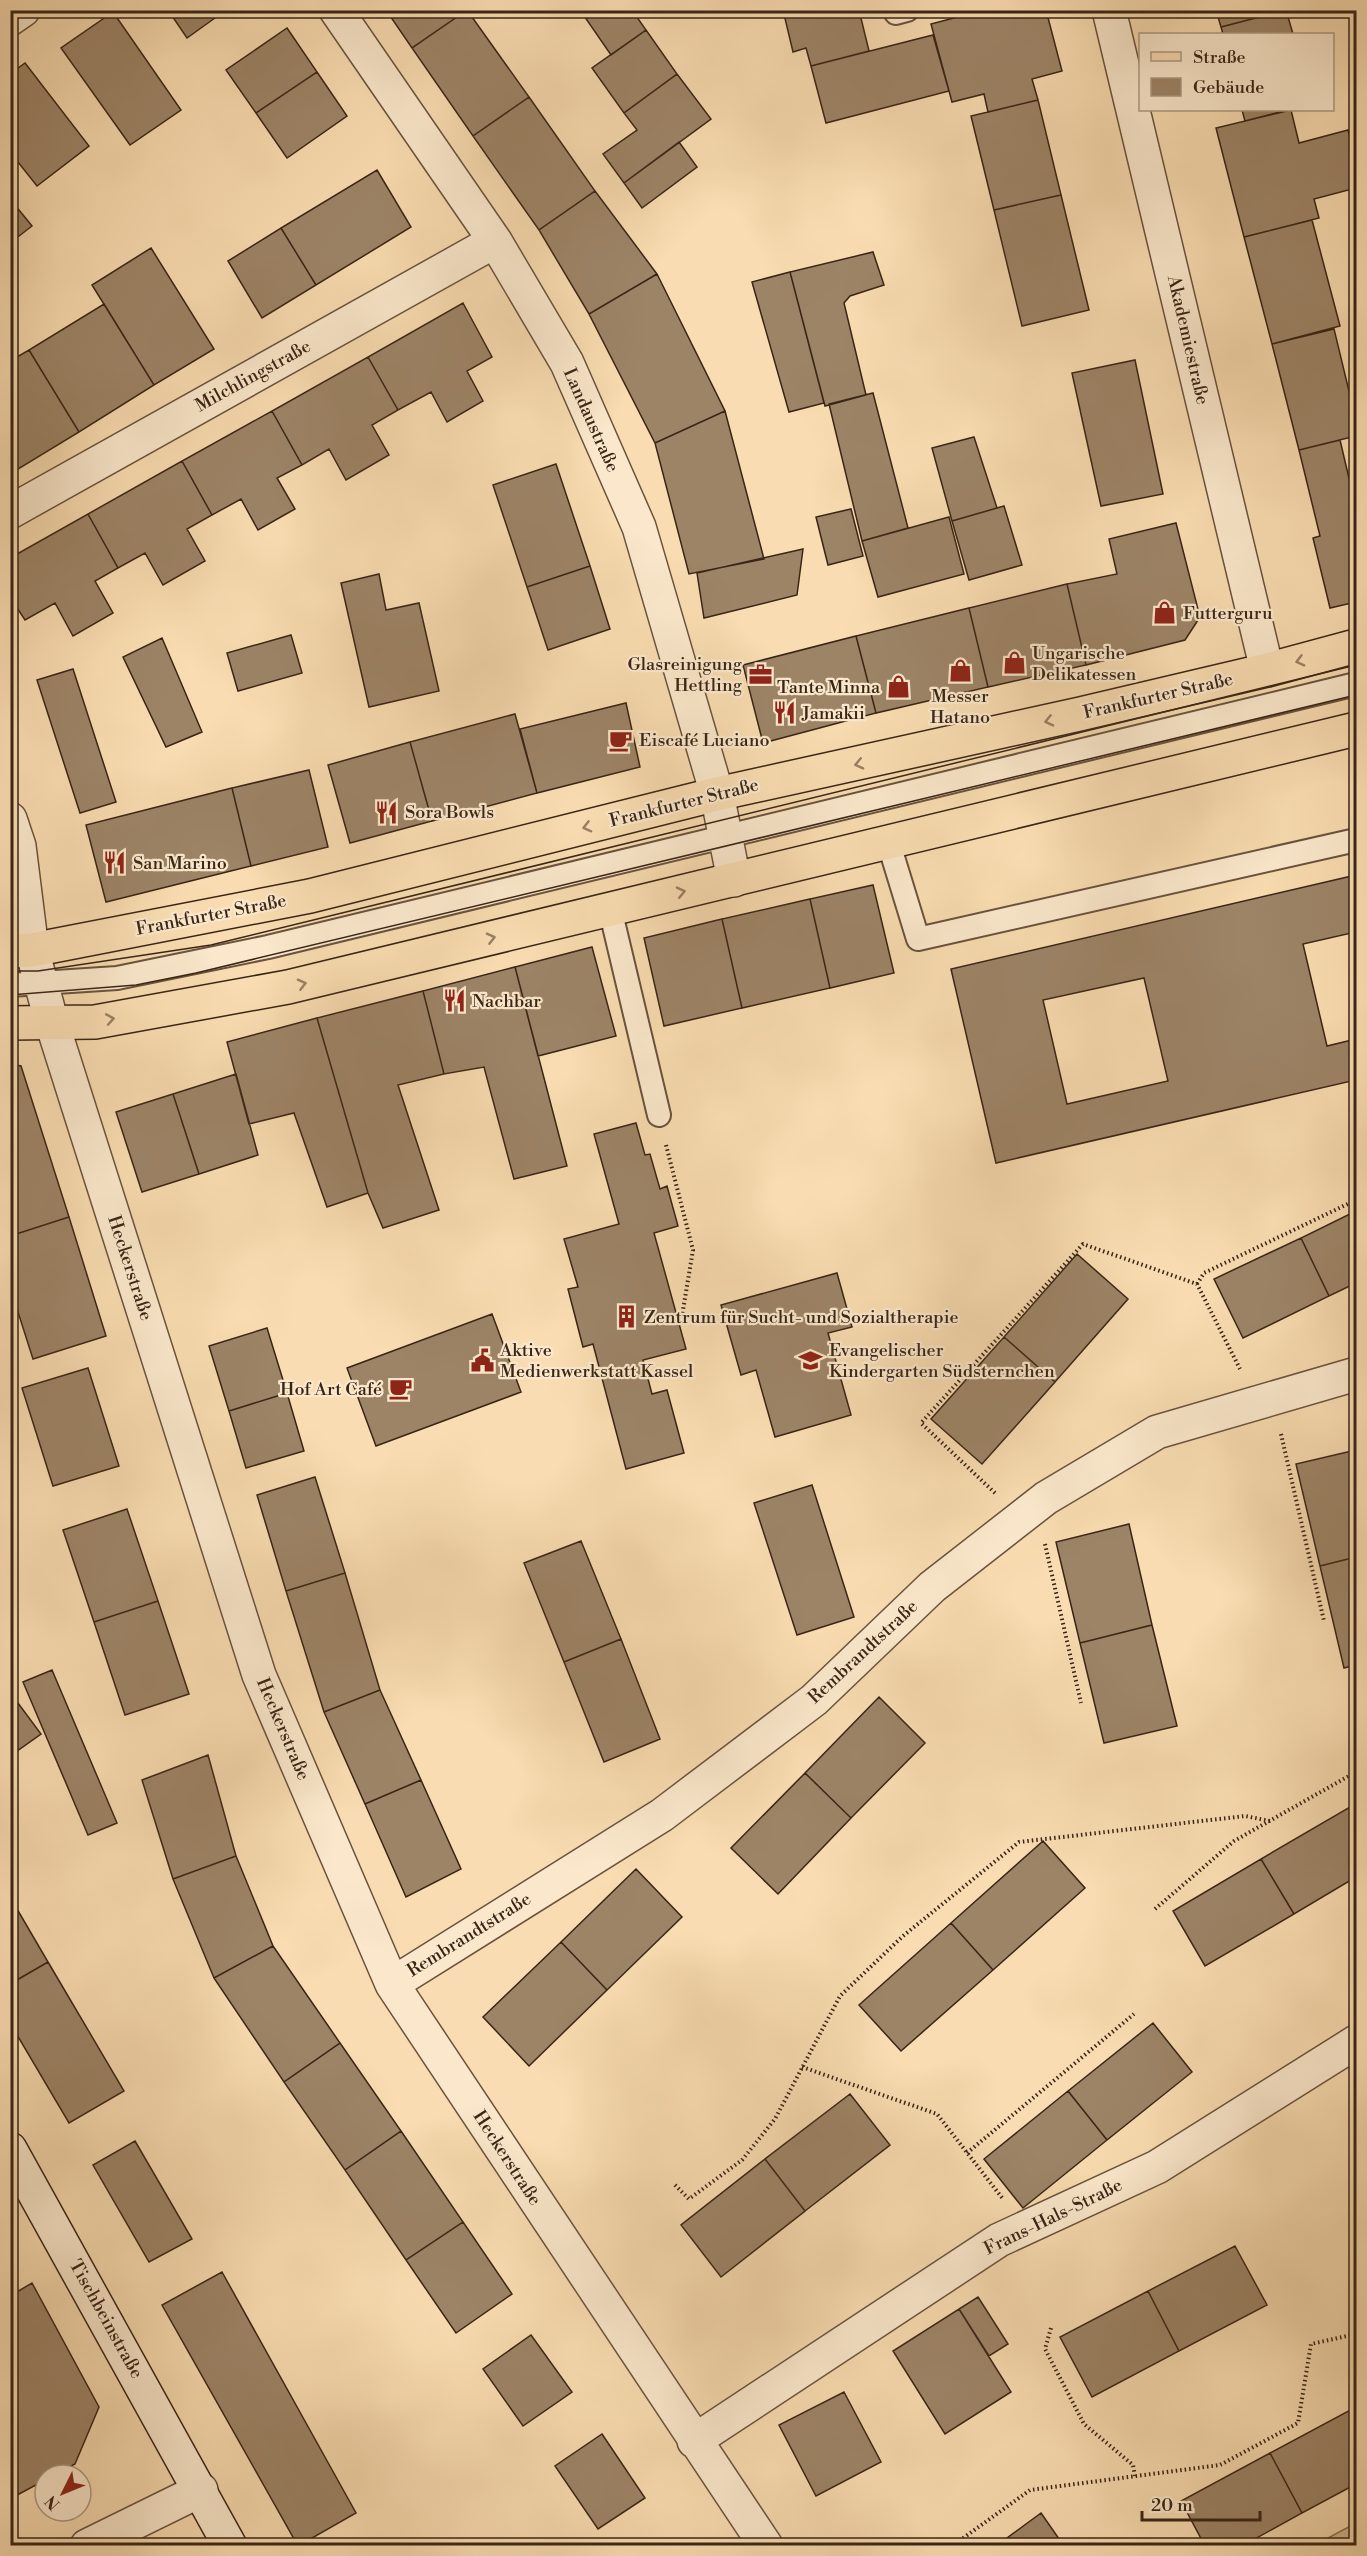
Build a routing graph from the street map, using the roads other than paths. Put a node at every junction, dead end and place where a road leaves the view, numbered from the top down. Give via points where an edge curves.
1 (23, 10) edge
2 (336, 10) edge
3 (896, 10) edge
4 (907, 10) edge
5 (1109, 10) edge
6 (10, 19) edge
7 (495, 241) junction
8 (10, 512) edge
9 (1356, 646) edge
10 (1267, 670) junction
11 (1356, 684) edge
12 (1356, 729) edge
13 (717, 794) junction
14 (10, 819) edge
15 (725, 836) junction
16 (1356, 840) edge
17 (888, 841) junction
18 (734, 880) junction
19 (610, 909) junction
20 (21, 950) edge
21 (26, 985) edge
22 (10, 1023) edge
23 (52, 1023) junction
24 (659, 1115) road end
25 (1356, 1374) edge
26 (392, 1984) junction
27 (1356, 2042) edge
28 (10, 2149) edge
29 (694, 2440) junction
30 (201, 2490) junction
31 (87, 2546) edge
32 (230, 2546) edge
33 (766, 2546) edge

1 - 6 street
2 - 7 street, Landaustraße
3 - 4 lane
5 - 10 street, Akademiestraße
7 - 8 street, Milchlingstraße
7 - 13 street, Landaustraße via 567,363 639,527
9 -> 10 main road, Frankfurter Straße
10 -> 13 main road, Frankfurter Straße
11 - 15 lane
12 - 17 main road
13 - 15 street, Landaustraße
13 -> 20 main road, Frankfurter Straße via 310,896
14 - 20 street, Heckerstraße via 19,846
15 - 18 street, Landaustraße
15 - 21 lane via 268,947 117,978
16 - 17 lane via 918,939
17 - 18 main road
19 -> 18 main road
23 -> 19 main road via 95,1022 288,987
19 - 24 lane
20 - 21 street, Heckerstraße
21 - 23 street, Heckerstraße
22 - 23 main road
23 - 26 street, Heckerstraße via 260,1675
25 - 26 street, Rembrandtstraße via 1157,1432 1046,1498 932,1587 814,1700 662,1815
26 - 29 street, Heckerstraße
27 - 29 street, Frans-Hals-Straße via 1156,2167 999,2240
28 - 30 street, Tischbeinstraße
29 - 33 street, Heckerstraße
30 - 31 street
30 - 32 street, Tischbeinstraße

